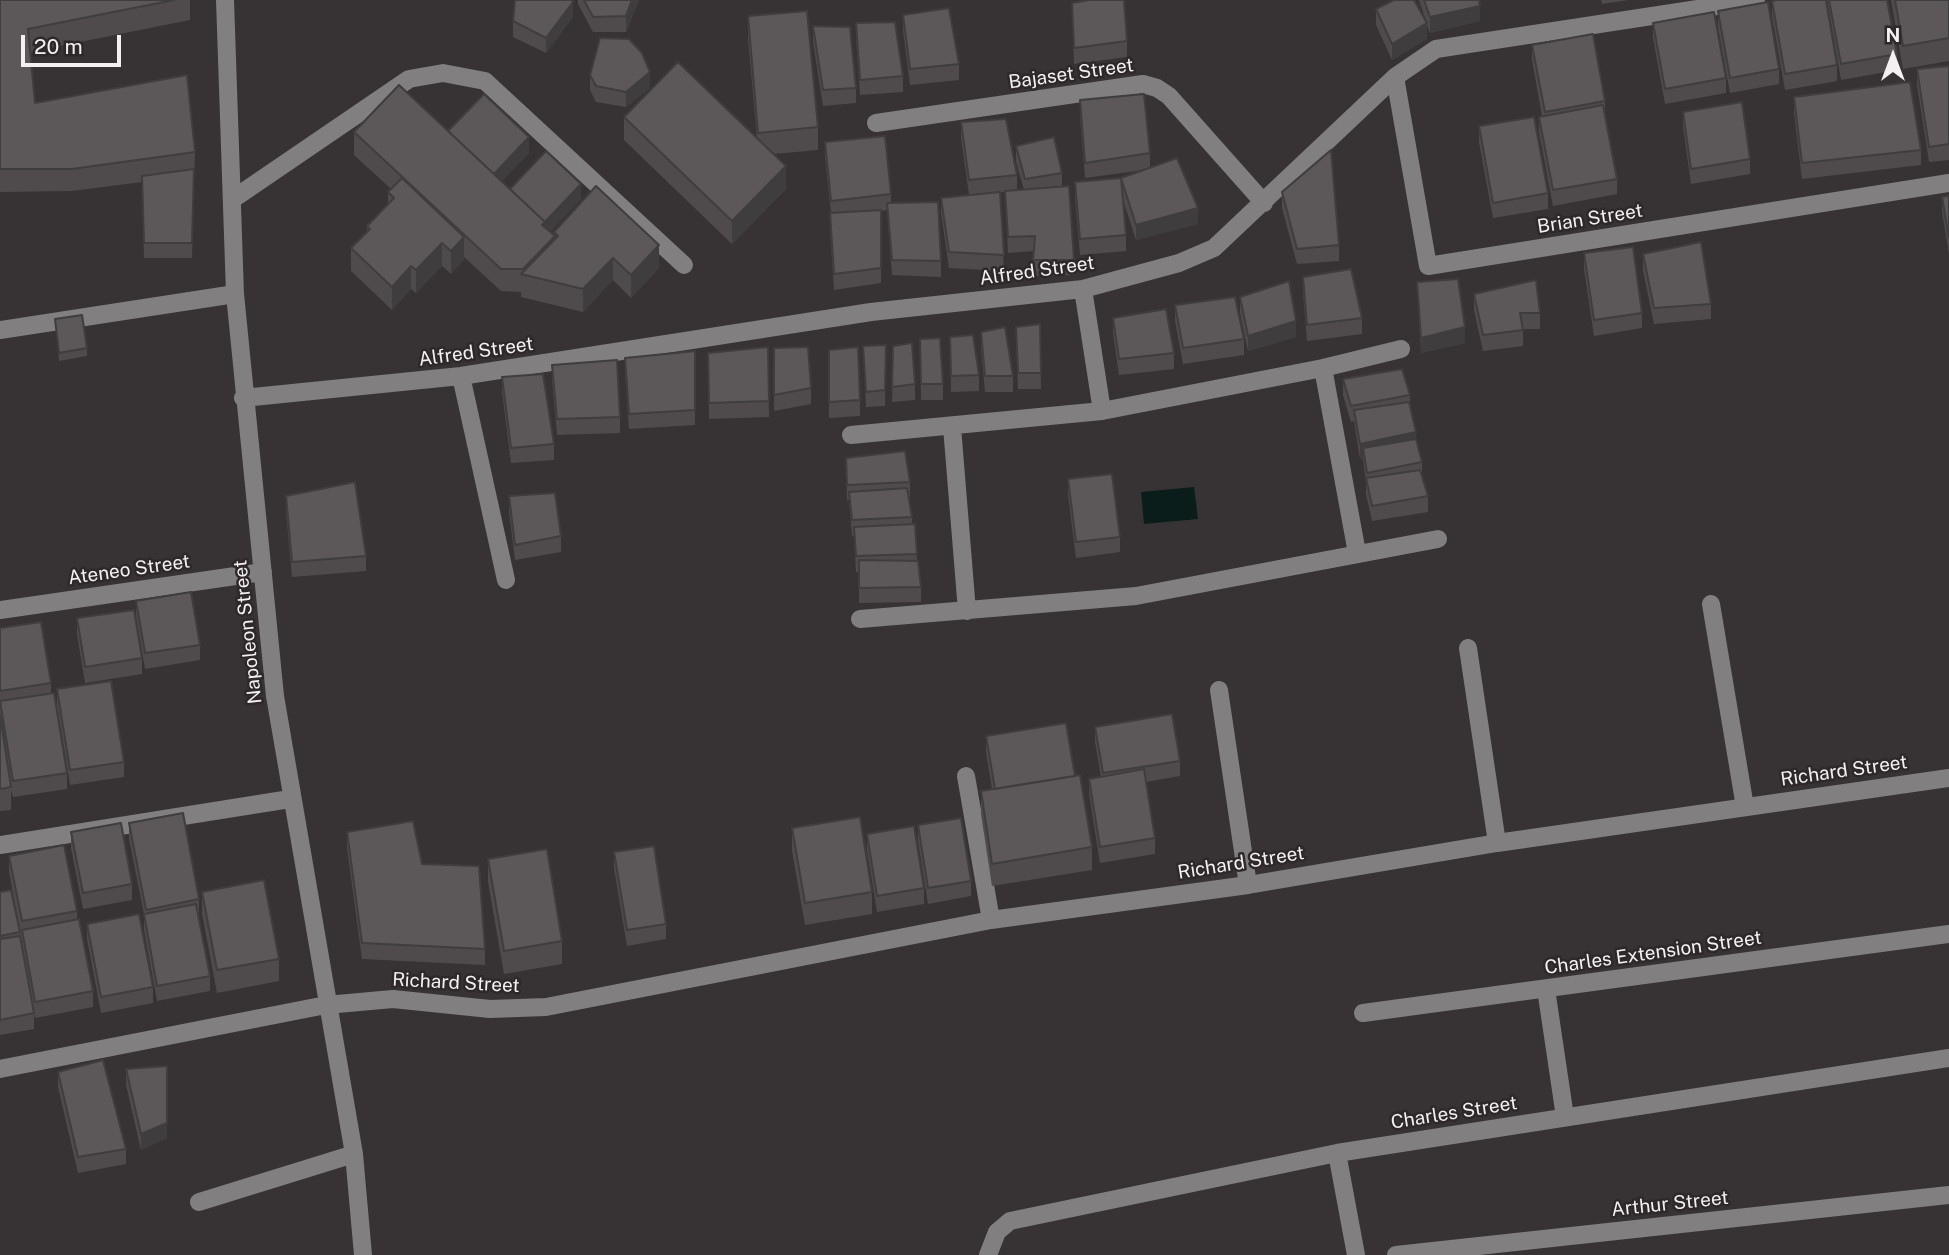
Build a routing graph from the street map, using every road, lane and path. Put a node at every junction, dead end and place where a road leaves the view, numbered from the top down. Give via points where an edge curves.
1 (225, 0) edge
2 (1756, 0) edge
3 (1395, 77) junction
4 (876, 123) dead end
5 (1949, 183) edge
6 (233, 199) junction
7 (1264, 203) junction
8 (684, 264) dead end
9 (1083, 289) junction
10 (236, 294) junction
11 (0, 330) edge
12 (1401, 349) dead end
13 (1323, 368) junction
14 (461, 376) junction
15 (243, 398) junction
16 (1102, 411) junction
17 (952, 427) junction
18 (851, 435) dead end
19 (1438, 539) dead end
20 (1357, 553) junction
21 (263, 572) junction
22 (506, 580) dead end
23 (1711, 604) dead end
24 (0, 610) edge
25 (967, 611) junction
26 (860, 619) dead end
27 (1468, 648) dead end
28 (1219, 690) dead end
29 (966, 776) dead end
30 (1949, 778) edge
31 (290, 799) junction
32 (1745, 807) junction
33 (1497, 843) junction
34 (0, 845) edge
35 (1248, 885) junction
36 (991, 920) junction
37 (1949, 934) edge
38 (1546, 989) junction
39 (326, 1004) junction
40 (1363, 1013) dead end
41 (1949, 1058) edge
42 (0, 1069) edge
43 (1565, 1117) junction
44 (1337, 1153) junction
45 (354, 1154) junction
46 (1949, 1195) edge
47 (199, 1202) dead end
48 (363, 1255) edge
49 (988, 1255) edge
50 (1356, 1255) edge
51 (1396, 1255) edge

1 - 6 street, Napoleon Street
2 - 3 street, Alfred Street via 1436,49
3 - 5 street, Brian Street via 1427,266
3 - 7 street, Alfred Street
4 - 7 street, Bajaset Street via 1143,84 1169,96
6 - 8 street via 409,79 443,74 485,81
6 - 10 street, Napoleon Street
7 - 9 street, Alfred Street via 1214,248 1179,263
9 - 14 street, Alfred Street via 870,312
9 - 16 street
10 - 11 street
10 - 15 street, Napoleon Street
12 - 13 street
13 - 16 street
13 - 20 street
14 - 15 street, Alfred Street
14 - 22 street
15 - 21 street, Napoleon Street
16 - 17 street
17 - 18 street
17 - 25 street
19 - 20 street
20 - 25 street via 1136,596
21 - 24 street, Ateneo Street
21 - 31 street, Napoleon Street
23 - 32 street
25 - 26 street
27 - 33 street
28 - 35 street
29 - 36 street
30 - 32 street, Richard Street
31 - 34 street
31 - 39 street, Napoleon Street
32 - 33 street, Richard Street
33 - 35 street, Richard Street
35 - 36 street, Richard Street
36 - 39 street, Richard Street via 545,1007 490,1009 393,999
37 - 38 street, Charles Extension Street
38 - 40 street, Charles Extension Street
38 - 43 street
39 - 42 street, Richard Street
39 - 45 street, Napoleon Street
41 - 43 street, Charles Street
43 - 44 street, Charles Street
44 - 49 street, Charles Street via 1010,1221 997,1232
44 - 50 street
45 - 47 street
45 - 48 street, Napoleon Street
46 - 51 street, Arthur Street

